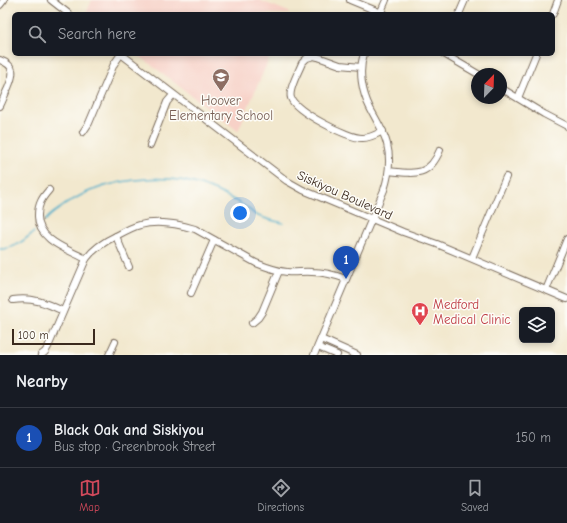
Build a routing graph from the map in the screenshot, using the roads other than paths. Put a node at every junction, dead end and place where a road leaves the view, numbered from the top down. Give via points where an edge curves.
1 (4, 0) edge
2 (51, 0) edge
3 (350, 0) edge
4 (386, 0) edge
5 (465, 0) edge
6 (558, 0) edge
7 (0, 5) edge
8 (66, 12) edge
9 (377, 12) edge
10 (382, 12) edge
11 (460, 12) edge
12 (553, 12) edge
13 (120, 56) edge
14 (124, 56) edge
15 (364, 56) edge
16 (447, 56) edge
17 (535, 56) edge
18 (0, 60) edge
19 (362, 67) junction
20 (471, 70) edge
21 (507, 92) edge
22 (173, 95) junction
23 (518, 98) junction
24 (0, 106) edge
25 (567, 126) edge
26 (383, 131) junction
27 (83, 132) dead end
28 (150, 145) dead end
29 (440, 150) dead end
30 (389, 171) junction
31 (506, 177) dead end
32 (49, 190) dead end
33 (372, 219) junction
34 (116, 236) junction
35 (567, 239) edge
36 (214, 240) junction
37 (472, 258) junction
38 (86, 259) junction
39 (130, 267) dead end
40 (279, 271) junction
41 (346, 279) junction
42 (546, 290) junction
43 (191, 293) dead end
44 (567, 299) edge
45 (13, 300) dead end
46 (63, 310) junction
47 (252, 323) dead end
48 (321, 339) junction
49 (115, 342) dead end
50 (318, 347) junction
51 (41, 355) edge
52 (109, 355) edge
53 (314, 355) edge
54 (337, 355) edge
55 (357, 355) edge

1 - 7 street
2 - 8 street
3 - 9 street
4 - 10 street
5 - 11 street
6 - 12 street
13 - 27 street
14 - 22 street, Siskiyou Boulevard
15 - 19 street
16 - 20 street
17 - 23 street
18 - 24 street via 12,69 11,81
19 - 26 street via 366,101
19 - 26 street via 340,65 310,56 302,63 291,91 291,99 310,115 350,136 363,138
21 - 23 street
22 - 28 street via 167,102
22 - 33 street, Siskiyou Boulevard via 287,181
23 - 25 street
26 - 30 street via 389,154
29 - 30 street via 431,166 418,173
30 - 33 street
31 - 37 street
32 - 38 street via 38,209 38,224 41,230 58,245
33 - 37 street, Siskiyou Boulevard
33 - 41 street
34 - 36 street via 140,225 161,223 195,229
34 - 38 street via 97,247
34 - 39 street
35 - 42 street
36 - 40 street via 256,263
36 - 43 street
37 - 42 street, Siskiyou Boulevard
38 - 46 street
40 - 41 street via 323,272
40 - 47 street via 262,312
41 - 48 street
42 - 44 street, Siskiyou Boulevard
45 - 46 street via 37,300
46 - 51 street via 48,347
48 - 50 street
48 - 55 street
49 - 52 street
50 - 53 street
50 - 54 street

